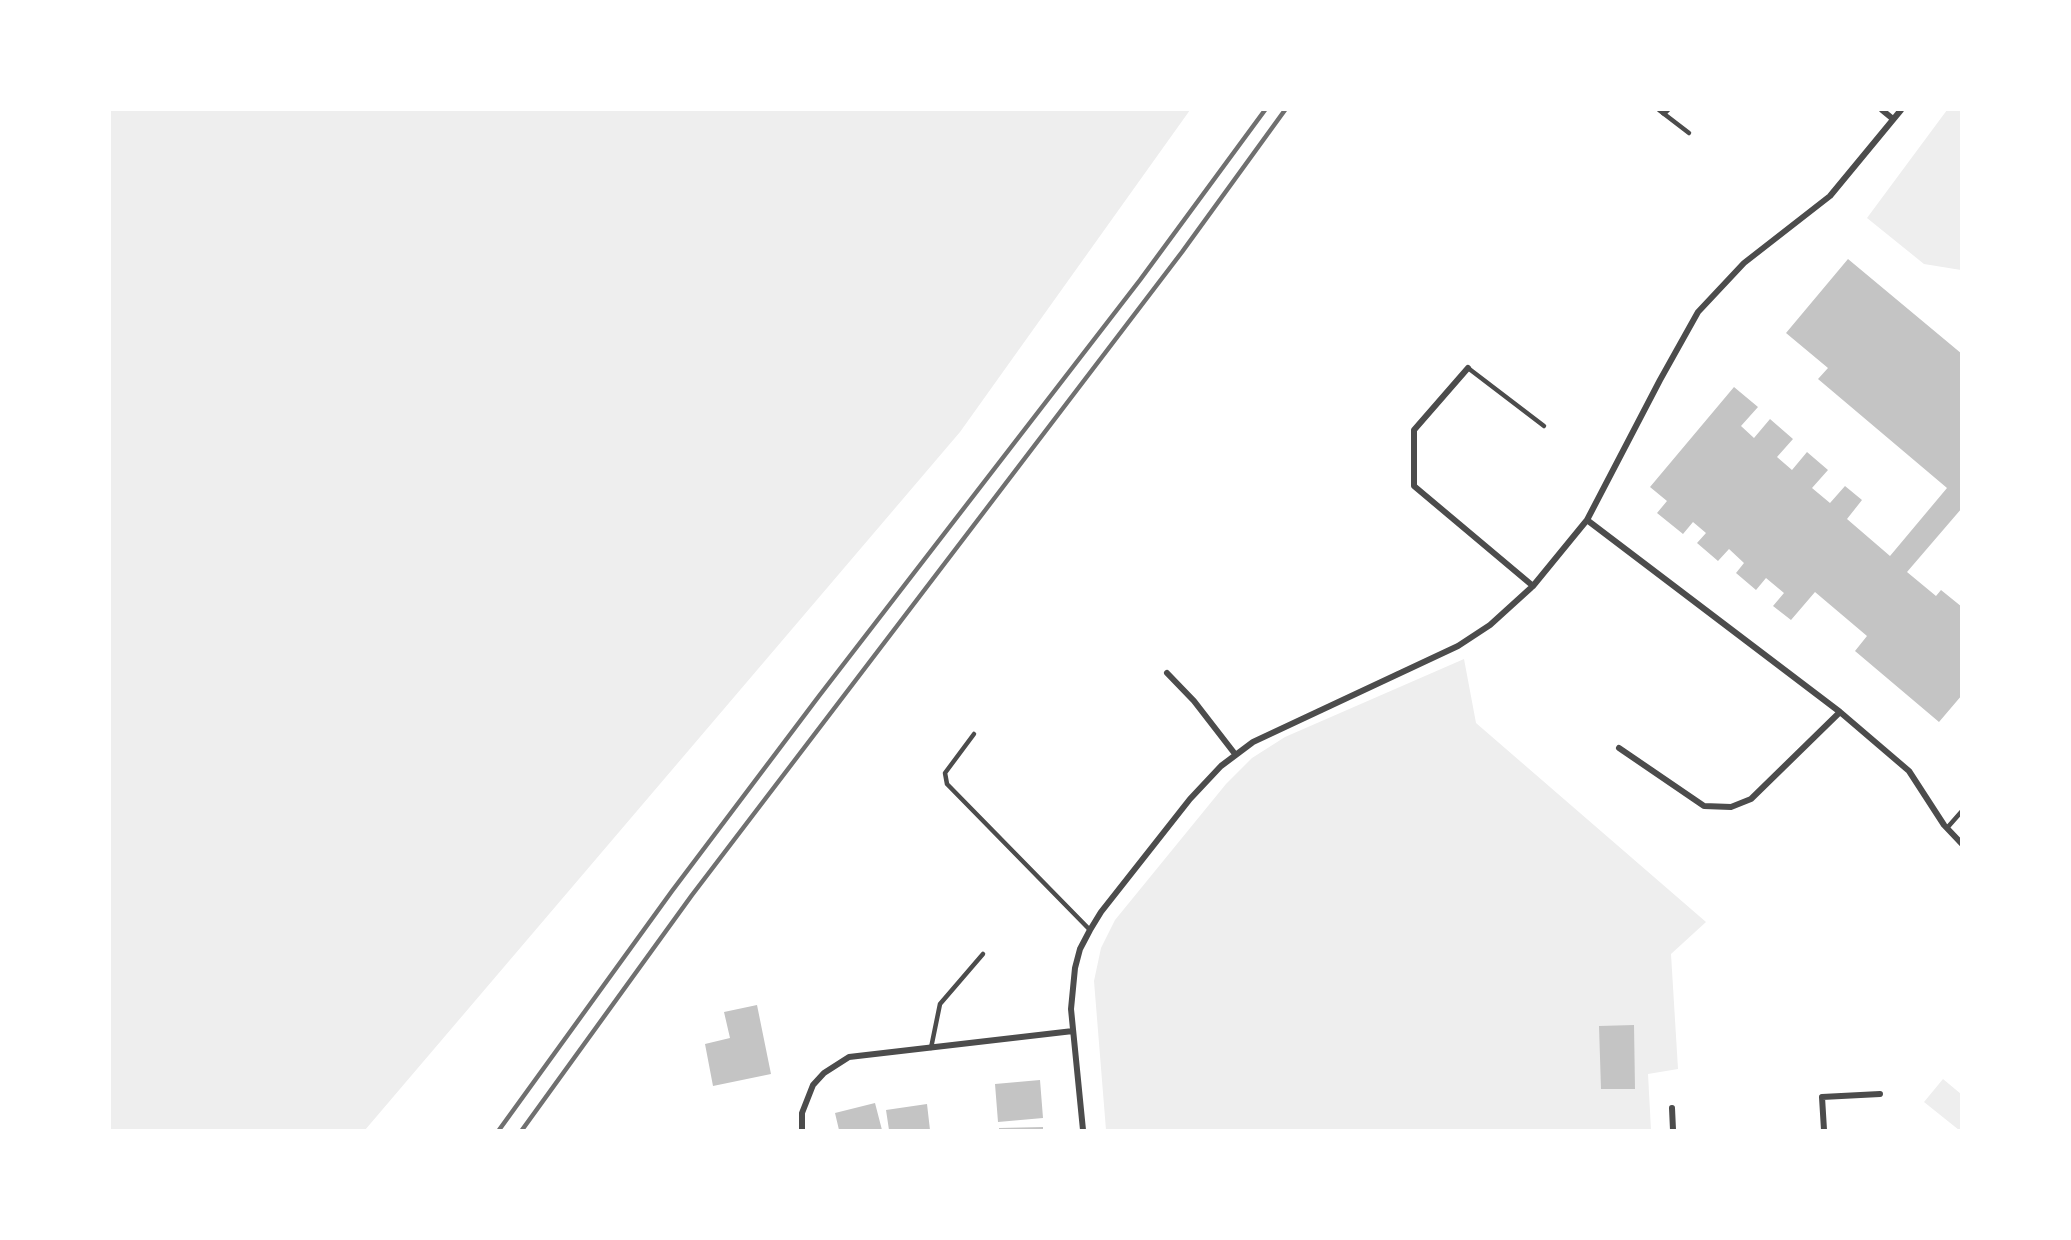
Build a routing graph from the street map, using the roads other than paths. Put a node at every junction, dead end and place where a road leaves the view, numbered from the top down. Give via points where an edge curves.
1 (1882, 110) edge
2 (1901, 110) edge
3 (1663, 111) edge
4 (1893, 119) junction
5 (1689, 133) dead end
6 (1468, 368) joint
7 (1544, 426) dead end
8 (1587, 520) junction
9 (1533, 586) junction
10 (1167, 673) dead end
11 (1840, 712) junction
12 (974, 734) dead end
13 (1619, 748) dead end
14 (1235, 754) junction
15 (1962, 811) edge
16 (1947, 828) junction
17 (1962, 844) edge
18 (1089, 930) junction
19 (982, 954) dead end
20 (1073, 1031) junction
21 (931, 1048) junction
22 (1880, 1094) dead end
23 (1672, 1108) dead end
24 (802, 1131) edge
25 (1083, 1131) edge
26 (1673, 1131) edge
27 (1824, 1131) edge

1 - 4 street
2 - 4 street
3 - 5 lane
4 - 8 street via 1830,196 1744,263 1698,312
6 - 7 lane
6 - 9 street via 1414,430 1414,486
8 - 9 street
8 - 11 street
9 - 14 street via 1490,625 1458,646 1275,731
10 - 14 street
11 - 13 street via 1751,799 1731,807 1704,806
11 - 16 street via 1909,771
12 - 18 lane via 945,773 947,784
14 - 18 street via 1190,799
15 - 16 lane
16 - 17 street
18 - 20 street via 1075,968
19 - 21 lane via 940,1004
20 - 21 street
20 - 25 street
21 - 24 street via 849,1058 835,1064 810,1092 802,1113
22 - 27 street via 1821,1097
23 - 26 street

